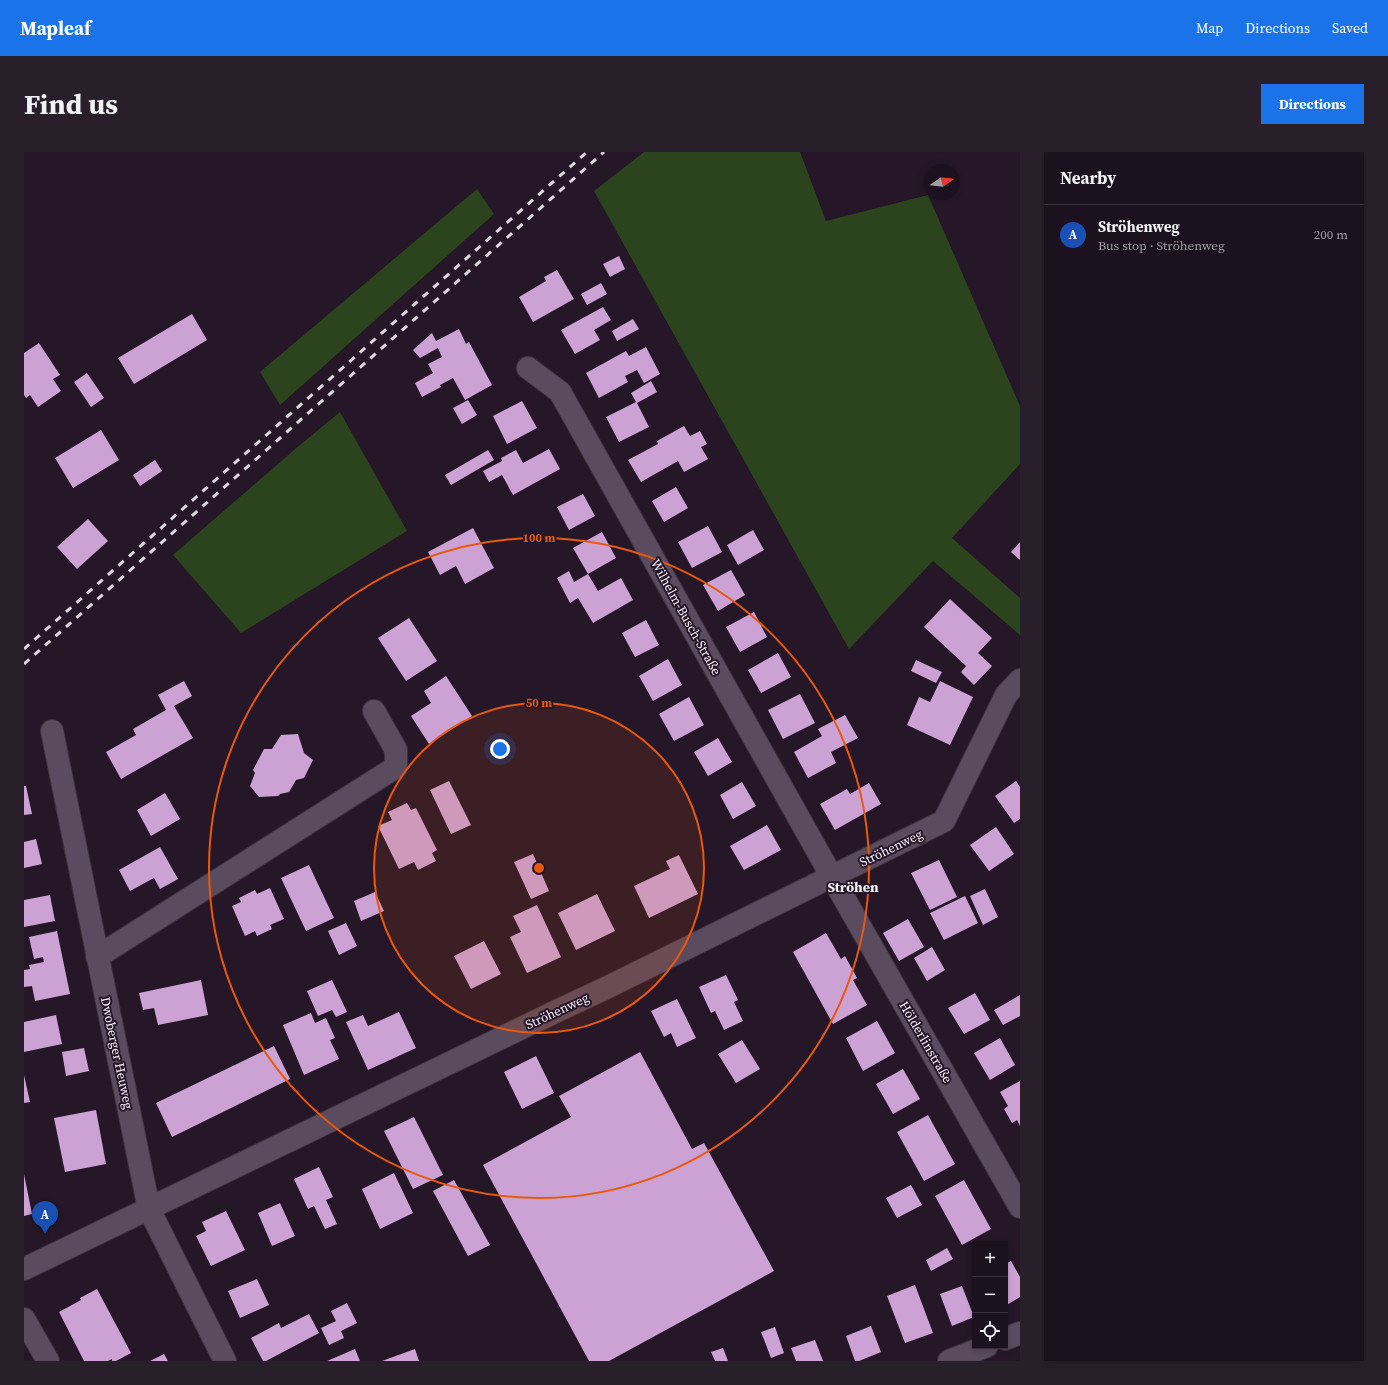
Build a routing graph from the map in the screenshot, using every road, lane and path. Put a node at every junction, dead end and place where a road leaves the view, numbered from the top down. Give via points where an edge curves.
1 (528, 368) dead end
2 (1020, 680) edge
3 (374, 711) dead end
4 (52, 731) dead end
5 (832, 877) junction
6 (97, 957) junction
7 (1020, 1207) edge
8 (149, 1209) junction
9 (24, 1269) edge
10 (24, 1319) edge
11 (1020, 1333) edge
12 (1008, 1338) edge
13 (979, 1349) edge
14 (48, 1361) edge
15 (225, 1361) edge
16 (949, 1361) edge

1 - 5 street, Wilhelm-Busch-Straße via 560,392
2 - 5 street, Ströhenweg via 1006,695 944,821
3 - 6 street via 396,750 396,767
4 - 6 street, Dwoberger Heuweg
5 - 7 street, Hölderlinstraße
5 - 8 street, Ströhenweg
6 - 8 street, Dwoberger Heuweg
8 - 9 street, Ströhenweg
8 - 15 street, Dwoberger Heuweg
10 - 14 street
11 - 12 street
13 - 16 street

